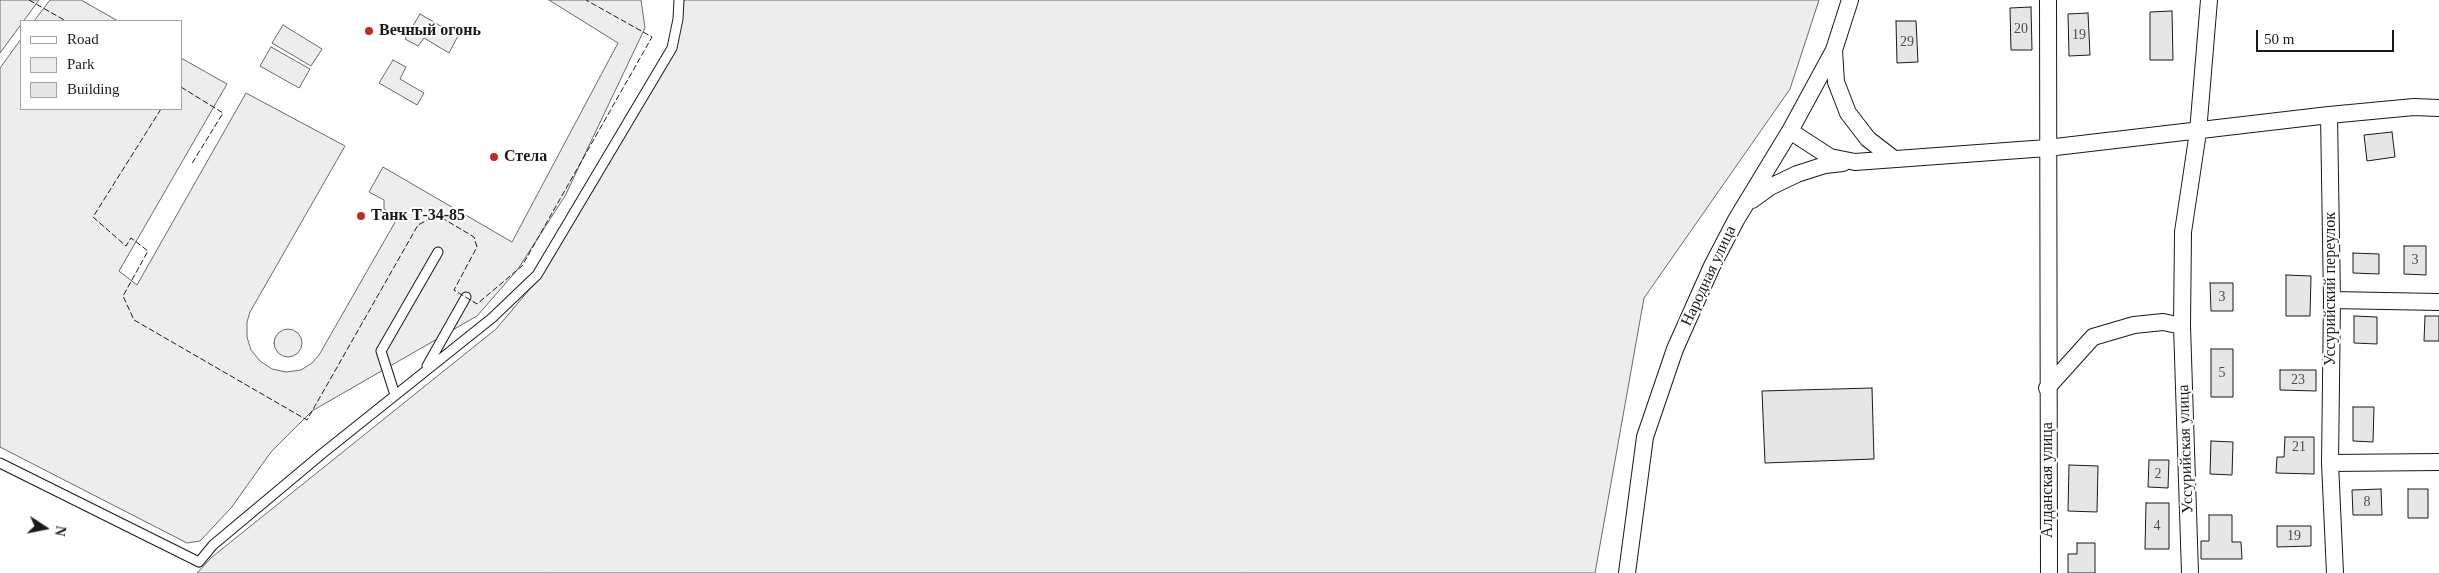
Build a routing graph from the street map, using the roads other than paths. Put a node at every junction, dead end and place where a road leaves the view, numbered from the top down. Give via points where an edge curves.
1 (678, 0) edge
2 (1850, 0) edge
3 (2048, 0) edge
4 (2209, 0) edge
5 (1834, 50) junction
6 (2439, 108) edge
7 (2329, 115) junction
8 (1790, 131) junction
9 (2198, 132) junction
10 (2047, 148) junction
11 (1894, 159) junction
12 (1854, 162) junction
13 (1744, 206) junction
14 (438, 252) dead end
15 (466, 297) dead end
16 (2332, 300) junction
17 (2439, 302) edge
18 (2182, 326) junction
19 (424, 371) junction
20 (2047, 388) junction
21 (395, 394) junction
22 (2439, 462) edge
23 (0, 463) edge
24 (2330, 463) junction
25 (1627, 573) edge
26 (2049, 573) edge
27 (2190, 573) edge
28 (2335, 573) edge

1 - 19 lane via 672,48 537,275 492,318
2 - 5 street, Народная улица
3 - 10 street, Алданская улица
4 - 9 street, Уссурийская улица
5 - 8 street, Народная улица
5 - 11 street via 1836,82 1848,113 1868,140
6 - 7 street via 2414,107
7 - 9 street
7 - 16 street, Уссурийский переулок
8 - 12 street via 1830,157
8 - 13 street, Народная улица
9 - 10 street
9 - 18 street, Уссурийская улица via 2183,232
10 - 11 street
10 - 20 street, Алданская улица
11 - 12 street
12 - 13 street via 1825,165 1796,174 1770,187
13 - 25 street, Народная улица via 1712,266 1676,349 1645,437
14 - 21 lane via 381,351
15 - 19 lane
16 - 17 street
16 - 24 street, Уссурийский переулок
18 - 20 street via 2163,322 2134,325 2094,337
18 - 27 street, Уссурийская улица
19 - 21 lane
20 - 26 street, Алданская улица
21 - 23 lane via 213,544 199,562
22 - 24 street
24 - 28 street, Уссурийский переулок

